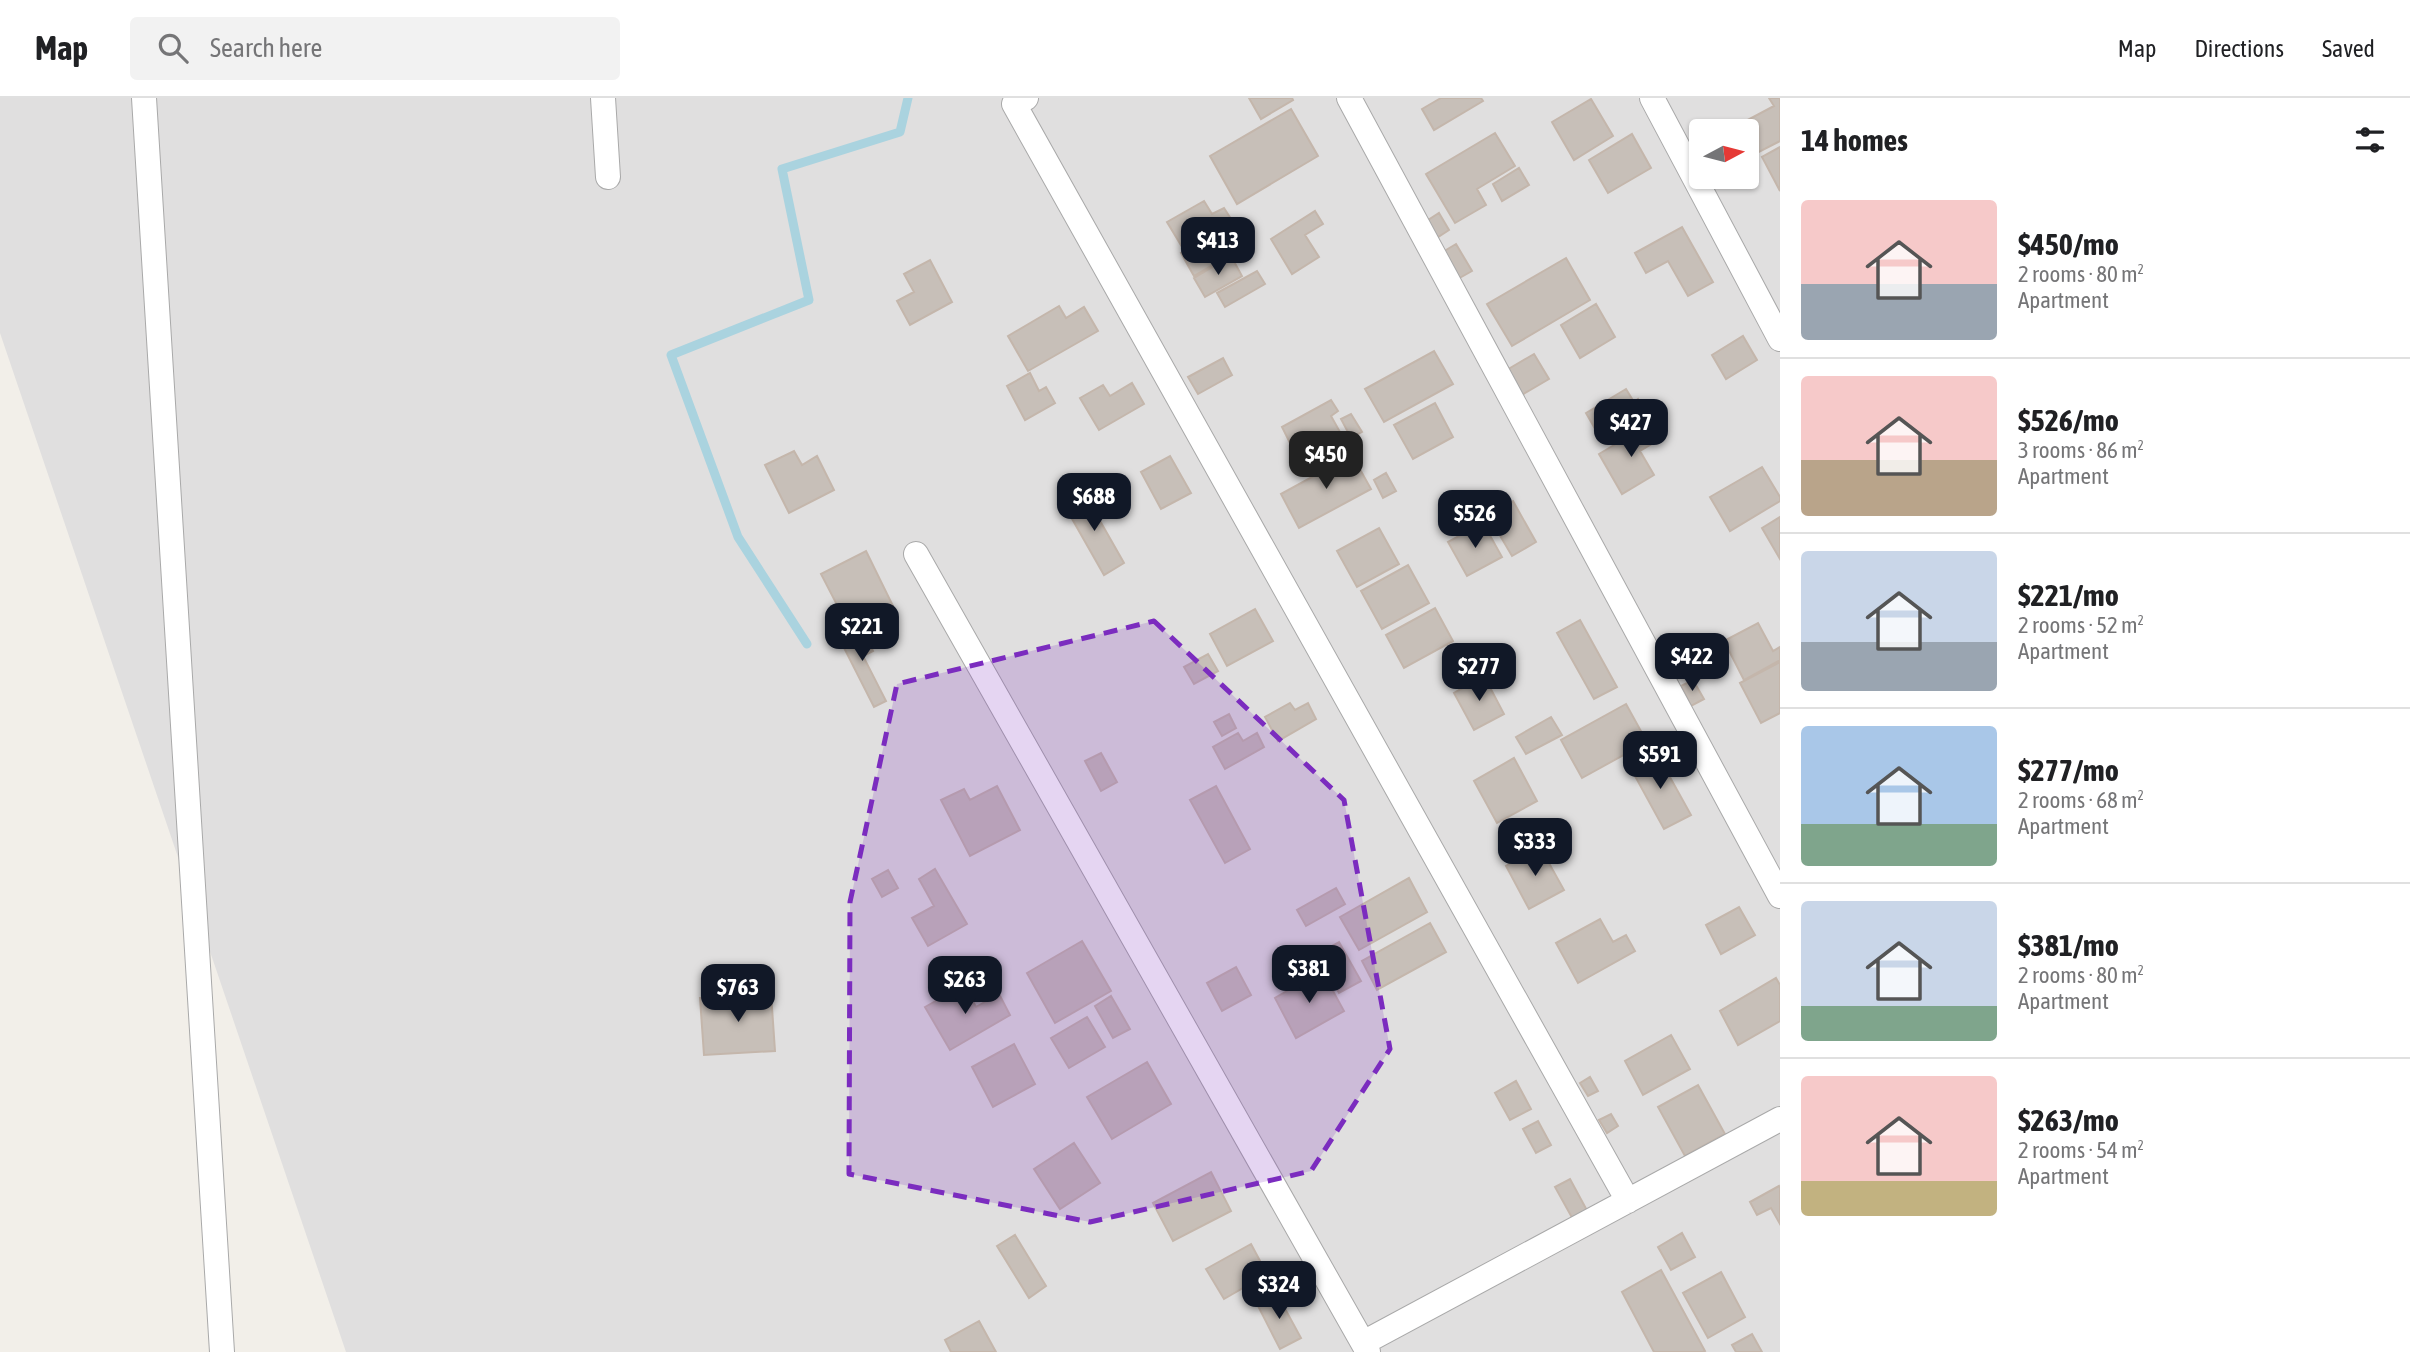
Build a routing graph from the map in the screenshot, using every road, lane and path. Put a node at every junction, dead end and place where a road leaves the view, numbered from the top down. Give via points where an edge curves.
1 (144, 98) edge
2 (603, 98) edge
3 (1026, 98) edge
4 (1349, 98) edge
5 (1652, 98) edge
6 (608, 177) dead end
7 (1780, 340) edge
8 (916, 554) dead end
9 (1780, 896) edge
10 (1780, 1119) edge
11 (1628, 1201) junction
12 (1365, 1348) edge
13 (222, 1352) edge

1 - 13 street
2 - 6 street
3 - 11 street via 1014,104
4 - 9 street
5 - 7 street
8 - 12 street
10 - 11 street
11 - 12 street

